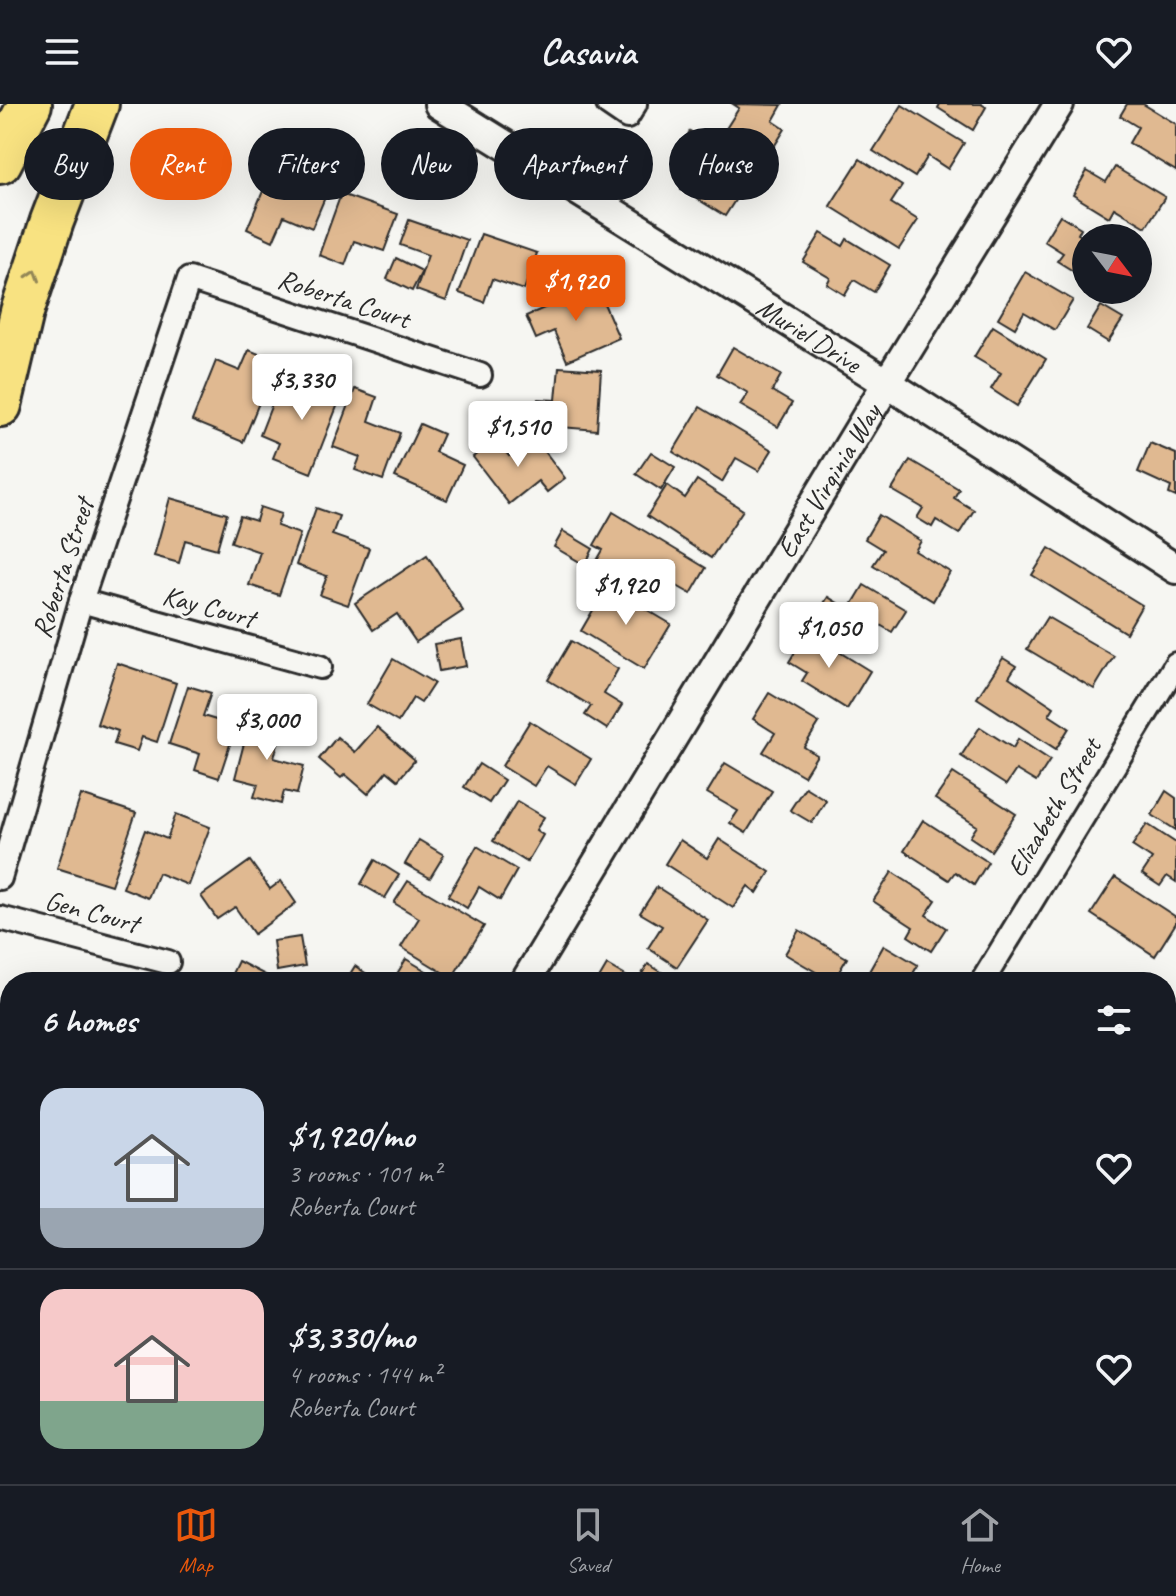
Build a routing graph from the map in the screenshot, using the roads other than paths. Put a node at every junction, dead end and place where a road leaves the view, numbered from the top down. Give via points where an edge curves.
1 (30, 104) edge
2 (97, 104) edge
3 (439, 104) edge
4 (608, 104) edge
5 (1059, 104) edge
6 (631, 111) edge
7 (0, 162) edge
8 (189, 279) joint
9 (480, 375) dead end
10 (887, 383) junction
11 (0, 405) edge
12 (1176, 569) edge
13 (81, 601) junction
14 (1176, 664) edge
15 (320, 667) dead end
16 (0, 878) edge
17 (0, 918) edge
18 (168, 962) dead end
19 (531, 972) edge
20 (988, 972) edge

1 - 7 highway
11 -> 2 highway via 22,312
3 - 10 street, Muriel Drive
4 - 6 street
5 - 10 street, East Virginia Way
8 - 9 street, Roberta Court
8 - 13 street, Roberta Street
10 - 12 street, Muriel Drive
10 - 19 street, East Virginia Way
13 - 15 street, Kay Court
13 - 16 street, Roberta Street
14 - 20 street, Elizabeth Street
17 - 18 street, Gen Court

